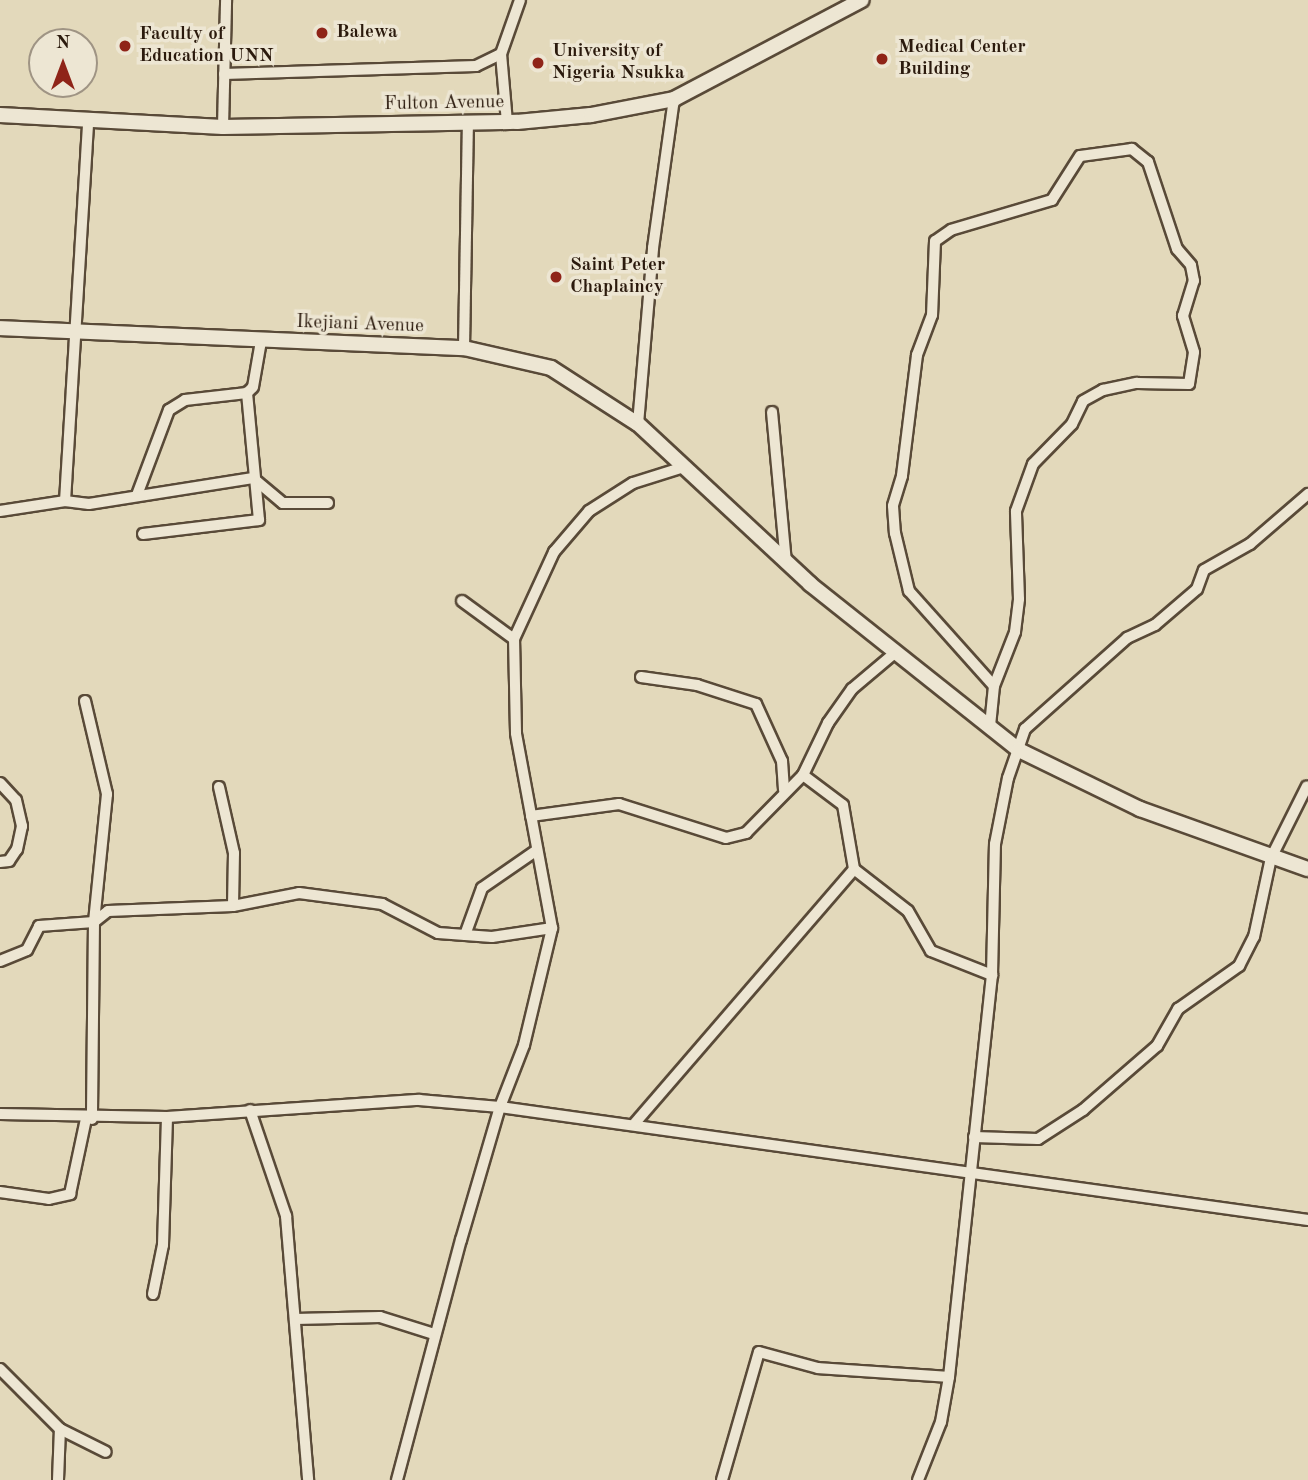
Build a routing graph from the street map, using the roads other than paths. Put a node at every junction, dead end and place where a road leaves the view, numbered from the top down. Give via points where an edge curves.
1 (226, 0) edge
2 (520, 0) edge
3 (862, 0) edge
4 (501, 54) junction
5 (224, 74) junction
6 (674, 99) junction
7 (0, 115) edge
8 (89, 120) junction
9 (468, 122) junction
10 (507, 122) junction
11 (223, 127) junction
12 (0, 328) edge
13 (76, 331) junction
14 (261, 341) junction
15 (464, 348) junction
16 (247, 393) junction
17 (772, 412) dead end
18 (638, 424) junction
19 (681, 468) junction
20 (253, 478) junction
21 (1308, 494) edge
22 (137, 495) junction
23 (65, 501) junction
24 (328, 503) dead end
25 (0, 511) edge
26 (143, 534) dead end
27 (786, 563) junction
28 (462, 601) dead end
29 (513, 639) junction
30 (896, 652) junction
31 (640, 677) dead end
32 (994, 686) junction
33 (85, 701) dead end
34 (989, 726) junction
35 (1019, 750) junction
36 (803, 775) junction
37 (0, 783) edge
38 (1307, 786) edge
39 (219, 787) dead end
40 (784, 790) junction
41 (531, 816) junction
42 (537, 849) junction
43 (1271, 858) junction
44 (0, 862) edge
45 (854, 869) junction
46 (1308, 869) edge
47 (233, 906) junction
48 (93, 922) junction
49 (552, 928) junction
50 (465, 935) junction
51 (0, 961) edge
52 (992, 975) junction
53 (500, 1107) junction
54 (250, 1110) junction
55 (0, 1114) edge
56 (167, 1117) junction
57 (89, 1119) junction
58 (635, 1123) junction
59 (974, 1138) junction
60 (967, 1175) junction
61 (0, 1192) edge
62 (1308, 1220) edge
63 (153, 1294) dead end
64 (295, 1318) junction
65 (434, 1334) junction
66 (0, 1369) edge
67 (949, 1377) junction
68 (60, 1429) junction
69 (106, 1452) dead end
70 (58, 1480) edge
71 (308, 1480) edge
72 (397, 1480) edge
73 (722, 1480) edge
74 (918, 1480) edge

1 - 5 street
2 - 4 street
3 - 6 street, Fulton Avenue
4 - 5 street via 476,66
4 - 10 street
5 - 11 street
6 - 10 street, Fulton Avenue via 592,115
6 - 18 street via 651,260
7 - 8 street, Fulton Avenue
8 - 11 street, Fulton Avenue
8 - 13 street
9 - 10 street, Fulton Avenue
9 - 11 street, Fulton Avenue
9 - 15 street
12 - 13 street, Ikejiani Avenue
13 - 14 street, Ikejiani Avenue
13 - 23 street
14 - 15 street, Ikejiani Avenue
14 - 16 street via 253,387
15 - 18 street, Ikejiani Avenue via 551,368
16 - 20 street
16 - 22 street via 185,400 169,410
17 - 27 street
18 - 19 street, Ikejiani Avenue
19 - 27 street, Ikejiani Avenue
19 - 29 street via 633,484 589,511 554,552
20 - 22 street
20 - 24 street via 284,503
20 - 26 street via 259,520
21 - 35 street via 1250,544 1204,570 1197,589 1155,625 1127,638 1076,682 1025,729
22 - 23 street via 89,503
23 - 25 street
27 - 30 street, Ikejiani Avenue
28 - 29 street
29 - 41 street via 516,733
30 - 34 street, Ikejiani Avenue
30 - 36 street via 852,689 828,723
31 - 40 street via 697,685 756,704 782,761
32 - 32 street via 909,591 895,533 893,506 902,476 917,355 932,314 935,241 951,230 1052,200 1080,156 1132,149 1148,162 1177,249 1191,265 1194,281 1183,316 1195,352 1189,384 1137,383 1103,390 1083,401 1072,424 1033,464 1016,511 1019,599 1015,632
32 - 34 street
33 - 48 street via 107,794
34 - 35 street, Ikejiani Avenue
35 - 43 street, Ikejiani Avenue via 1140,809
35 - 52 street via 1008,778 995,844
36 - 40 street
36 - 45 street via 843,805
37 - 44 street via 16,800 22,825 9,861
38 - 43 street
39 - 47 street via 233,853
40 - 41 street via 746,833 726,838 628,805
41 - 42 street
42 - 49 street
42 - 50 street via 482,888
43 - 46 street, Ikejiani Avenue
43 - 59 street via 1254,937 1239,966 1178,1009 1157,1046 1083,1110 1038,1139
45 - 52 street via 908,911 931,951
45 - 58 street
47 - 48 street via 134,908 108,911
47 - 50 street via 299,893 382,904 439,933
48 - 51 street via 39,926 27,950
48 - 57 street
49 - 50 street via 492,937
49 - 53 street via 524,1045
52 - 59 street
53 - 54 street via 419,1100
53 - 58 street
53 - 65 street
54 - 56 street
54 - 64 street via 286,1216
55 - 57 street
56 - 57 street
56 - 63 street via 163,1245
57 - 61 street via 70,1194 49,1199
58 - 60 street
59 - 60 street
60 - 62 street
60 - 67 street
64 - 65 street via 380,1317
64 - 71 street
65 - 72 street
66 - 68 street
67 - 73 street via 818,1368 759,1352
67 - 74 street via 941,1422
68 - 69 street
68 - 70 street

